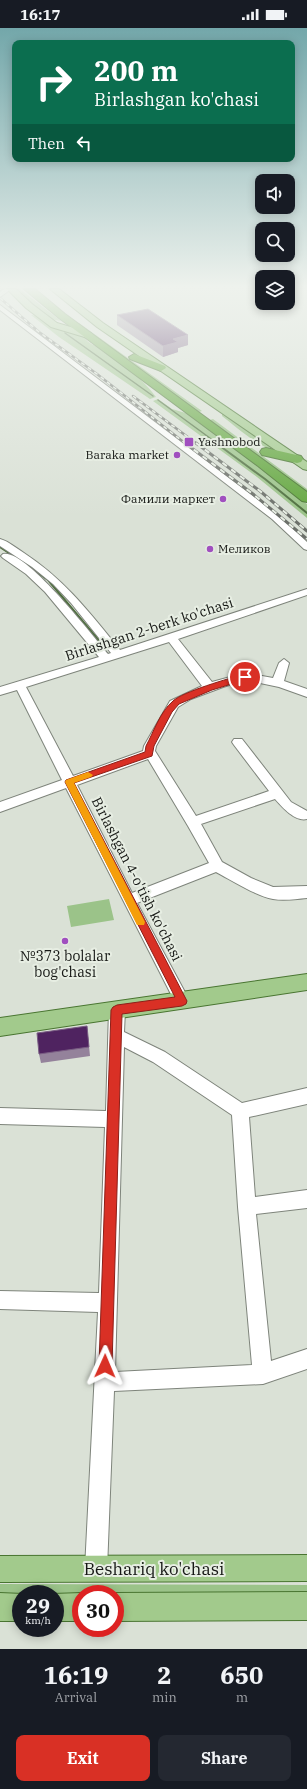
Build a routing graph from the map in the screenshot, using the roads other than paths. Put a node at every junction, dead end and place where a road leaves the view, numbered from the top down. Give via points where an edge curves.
1 (75, 365) edge
2 (132, 365) edge
3 (144, 365) edge
4 (153, 365) edge
5 (156, 365) edge
6 (161, 368) junction
7 (210, 418) junction
8 (266, 452) junction
9 (297, 459) junction
10 (307, 467) edge
11 (291, 470) dead end
12 (307, 498) edge
13 (0, 542) edge
14 (307, 547) edge
15 (0, 552) edge
16 (50, 583) junction
17 (307, 592) edge
18 (171, 638) junction
19 (112, 657) junction
20 (284, 663) dead end
21 (277, 684) junction
22 (20, 686) junction
23 (210, 688) junction
24 (0, 691) edge
25 (307, 693) edge
26 (238, 742) dead end
27 (149, 754) junction
28 (69, 782) junction
29 (277, 793) junction
30 (0, 807) edge
31 (302, 814) dead end
32 (193, 822) junction
33 (217, 866) junction
34 (307, 892) edge
35 (129, 900) junction
36 (307, 982) edge
37 (182, 1001) junction
38 (117, 1010) junction
39 (0, 1027) edge
40 (115, 1035) junction
41 (307, 1096) edge
42 (240, 1111) junction
43 (0, 1116) edge
44 (113, 1119) junction
45 (307, 1199) edge
46 (247, 1207) junction
47 (0, 1300) edge
48 (107, 1303) junction
49 (307, 1359) edge
50 (263, 1374) junction
51 (105, 1382) junction
52 (307, 1568) edge
53 (0, 1569) edge
54 (96, 1569) junction
55 (307, 1606) edge
56 (0, 1607) edge
57 (12, 1607) edge
58 (124, 1607) edge

1 - 14 street via 275,517
2 - 7 highway
3 - 7 highway
4 - 6 highway
5 - 6 main road
6 - 9 main road
7 - 8 highway
7 - 12 highway
8 - 9 highway
8 - 11 highway
9 - 10 main road
13 - 16 street via 46,573
15 - 16 street
16 - 19 street
17 - 18 street, Birlashgan 2-berk ko'chasi
18 - 19 street, Birlashgan 2-berk ko'chasi
18 - 23 street
19 - 22 street, Birlashgan 2-berk ko'chasi
20 - 21 street
21 - 23 street via 245,677
21 - 25 street
22 - 24 street, Birlashgan 2-berk ko'chasi
22 - 28 street, Birlashgan 4-o'tish ko'chasi
23 - 27 street via 180,699 174,704 150,746
26 - 29 street
27 - 28 street
27 - 32 street
28 - 30 street
28 - 35 street, Birlashgan 4-o'tish ko'chasi
29 - 31 street via 287,805
29 - 32 street
32 - 33 street
33 - 34 street via 272,893
33 - 35 street
35 - 37 street, Birlashgan 4-o'tish ko'chasi
36 - 37 main road
37 - 38 main road
38 - 39 main road
38 - 40 street
40 - 42 street via 159,1057
40 - 44 street
41 - 42 street
42 - 46 street
43 - 44 street
44 - 48 street
45 - 46 street
46 - 50 street
47 - 48 street
48 - 51 street
49 - 50 street
50 - 51 street
51 - 54 street
52 - 54 main road, Beshariq ko'chasi
53 - 54 main road, Beshariq ko'chasi
55 - 58 main road
56 - 57 main road

